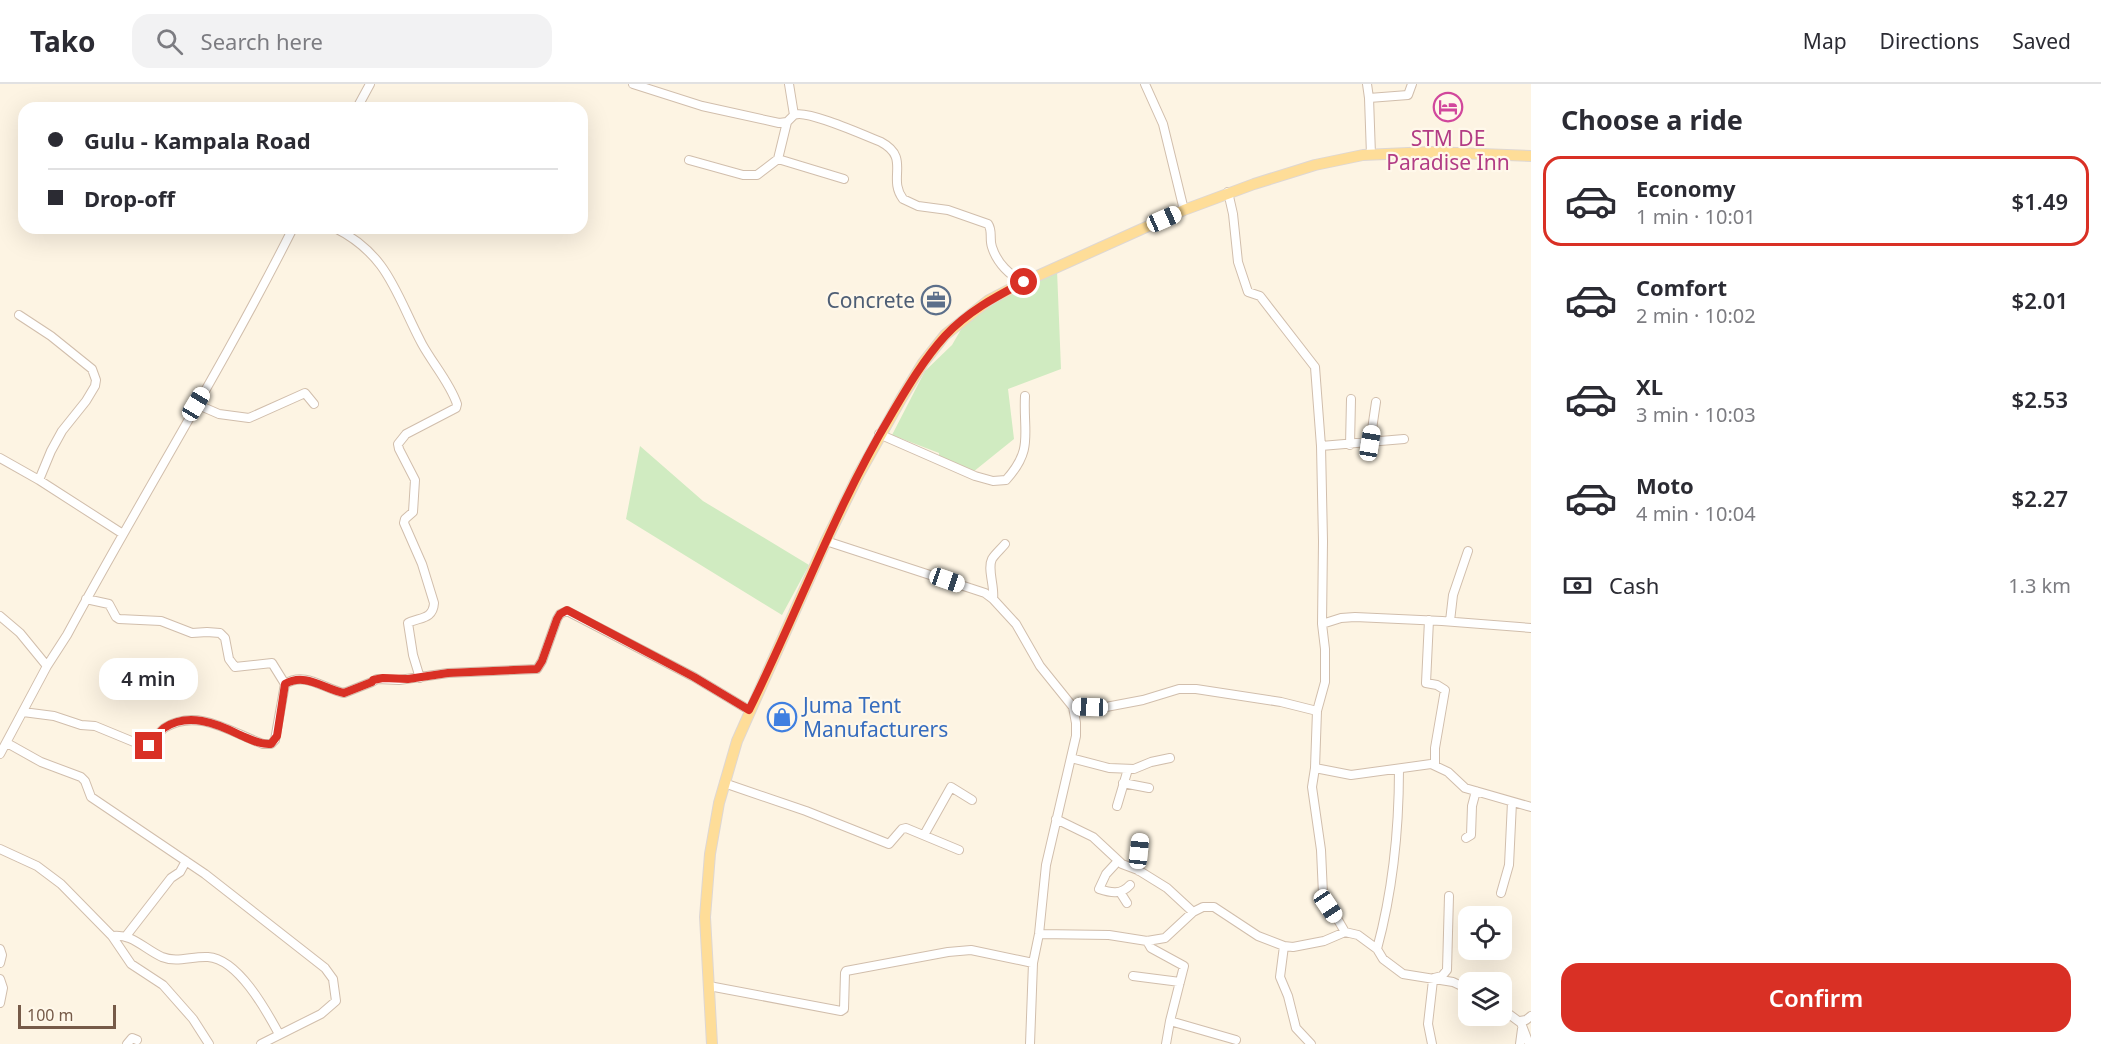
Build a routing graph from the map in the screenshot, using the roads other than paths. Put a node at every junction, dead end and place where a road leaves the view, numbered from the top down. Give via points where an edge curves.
1 (633, 84) edge
2 (789, 84) edge
3 (1146, 84) edge
4 (1367, 84) edge
5 (1412, 84) edge
6 (366, 85) edge
7 (655, 87) edge
8 (1369, 98) junction
9 (359, 102) edge
10 (791, 119) junction
11 (1371, 155) junction
12 (1531, 156) edge
13 (778, 159) junction
14 (689, 160) dead end
15 (844, 179) dead end
16 (1228, 192) junction
17 (1184, 210) junction
18 (290, 234) edge
19 (346, 234) edge
20 (1024, 282) junction
21 (19, 315) dead end
22 (1024, 396) dead end
23 (1351, 399) dead end
24 (1376, 402) dead end
25 (196, 404) junction
26 (314, 404) dead end
27 (879, 434) junction
28 (1404, 440) dead end
29 (1370, 443) junction
30 (1350, 445) junction
31 (1321, 446) junction
32 (0, 458) edge
33 (39, 480) junction
34 (123, 534) junction
35 (826, 541) junction
36 (1005, 544) dead end
37 (1468, 551) dead end
38 (86, 599) junction
39 (993, 599) junction
40 (0, 616) edge
41 (1429, 620) junction
42 (1450, 621) junction
43 (1322, 624) junction
44 (1531, 628) edge
45 (47, 666) junction
46 (420, 678) junction
47 (285, 684) junction
48 (1073, 706) junction
49 (749, 710) junction
50 (1317, 711) junction
51 (23, 712) junction
52 (7, 742) junction
53 (0, 754) edge
54 (1071, 758) junction
55 (1170, 758) dead end
56 (1435, 765) junction
57 (1315, 768) junction
58 (1128, 769) junction
59 (1400, 769) junction
60 (724, 783) junction
61 (1123, 783) junction
62 (1149, 788) dead end
63 (1476, 791) junction
64 (972, 800) dead end
65 (1512, 802) junction
66 (1117, 806) dead end
67 (1531, 807) edge
68 (1056, 819) junction
69 (924, 835) junction
70 (1141, 838) dead end
71 (1466, 838) dead end
72 (0, 849) edge
73 (959, 850) dead end
74 (186, 861) junction
75 (1118, 861) junction
76 (1139, 871) junction
77 (1130, 885) dead end
78 (1120, 892) junction
79 (1501, 893) dead end
80 (1449, 896) dead end
81 (1127, 903) dead end
82 (1193, 912) junction
83 (1346, 932) junction
84 (1039, 934) junction
85 (112, 936) junction
86 (126, 936) junction
87 (1147, 941) junction
88 (1284, 946) junction
89 (0, 948) edge
90 (1377, 949) junction
91 (0, 963) edge
92 (1033, 963) junction
93 (1133, 976) dead end
94 (0, 979) edge
95 (1433, 979) junction
96 (1180, 982) junction
97 (1458, 984) edge
98 (708, 986) junction
99 (0, 1003) edge
100 (1512, 1016) edge
101 (1531, 1016) edge
102 (1170, 1021) junction
103 (1521, 1023) junction
104 (279, 1034) junction
105 (137, 1040) dead end
106 (1236, 1040) dead end
107 (127, 1044) edge
108 (209, 1044) edge
109 (261, 1044) edge
110 (712, 1044) edge
111 (1030, 1044) edge
112 (1166, 1044) edge
113 (1311, 1044) edge
114 (1432, 1044) edge
115 (1520, 1044) edge
116 (1528, 1044) edge

1 - 7 street
2 - 10 street
3 - 17 street via 1162,124
4 - 8 street
5 - 8 street via 1408,95
6 - 9 street
7 - 10 street via 702,106 768,121
8 - 11 street
10 - 13 street
10 - 20 street via 799,113 814,116 891,148 896,154 898,188 903,199 987,224 996,256 1011,276
11 - 12 main road via 1431,152
11 - 16 main road via 1315,165
13 - 14 street via 763,172 750,176
13 - 15 street
16 - 17 main road
16 - 31 street via 1238,262 1248,292 1260,296 1315,367
17 - 20 main road
18 - 25 street
19 - 46 street via 388,274 457,404 405,434 398,444 415,480 413,512 404,524 423,564 434,603 427,618 408,623
20 - 27 main road via 989,300 945,335
21 - 33 street via 92,369 96,380 86,401 62,431
22 - 27 street via 1026,449 1019,466 1006,480 975,477
23 - 30 street
24 - 29 street
25 - 26 street via 219,414 249,418 305,393
25 - 34 street
27 - 35 main road
28 - 29 street
29 - 30 street
30 - 31 street
31 - 43 street
32 - 33 street
33 - 34 street
34 - 38 street
35 - 39 street via 985,593
35 - 49 main road
36 - 39 street via 992,559 990,568
37 - 42 street via 1453,595
38 - 45 street
38 - 47 street via 109,604 119,619 160,621 192,633 220,633 226,640 232,665 270,662
39 - 48 street via 1016,624 1040,666
40 - 45 street
41 - 42 street
41 - 43 street via 1341,618
41 - 56 street via 1426,682 1445,690
42 - 44 street
43 - 50 street via 1325,682
45 - 51 street
46 - 47 street via 377,679 344,693 300,679
46 - 49 street via 537,669 557,619 567,610
47 - 51 street via 277,736 268,745 214,723 183,720 165,728 146,747 95,726
48 - 50 street via 1106,707 1179,689 1196,689
48 - 54 street via 1076,736
49 - 60 main road
50 - 57 street
51 - 52 street
52 - 53 street
52 - 74 street via 42,762 81,777 91,797
54 - 58 street
54 - 68 street
55 - 58 street
56 - 59 street
56 - 63 street via 1465,788
57 - 59 street via 1351,775
57 - 83 street via 1311,787 1322,850 1323,894
58 - 61 street
59 - 90 street via 1396,848
60 - 69 street via 889,844 905,828
60 - 98 main road via 710,854 705,917
61 - 62 street
61 - 66 street
63 - 65 street
63 - 71 street via 1471,835
64 - 69 street via 951,787
65 - 67 street
65 - 79 street via 1509,865
68 - 75 street via 1093,837
68 - 84 street via 1046,865
69 - 73 street
70 - 76 street
72 - 85 street via 48,874
74 - 86 street
74 - 104 street via 320,963 333,979 336,1001 321,1014
75 - 76 street
75 - 78 street via 1099,889
76 - 82 street via 1167,888
77 - 78 street
78 - 81 street
80 - 95 street via 1447,970
82 - 87 street via 1165,938
82 - 88 street via 1214,907 1258,936
83 - 88 street via 1324,941
83 - 90 street via 1358,935
84 - 87 street via 1109,935
84 - 92 street
85 - 86 street
85 - 108 street via 131,964 163,984
86 - 104 street via 167,958 208,957 231,966
87 - 96 street via 1150,948 1185,966
88 - 113 street via 1280,977 1296,1028
89 - 91 street
90 - 95 street via 1391,967 1403,974
92 - 98 street via 971,950 846,971 841,1011
92 - 111 street
93 - 96 street
94 - 99 street
95 - 97 street
95 - 114 street via 1428,1024
96 - 102 street
98 - 110 main road
100 - 103 street
101 - 103 street
102 - 106 street
102 - 112 street
103 - 115 street
103 - 116 street
104 - 109 street
105 - 107 street via 132,1038

